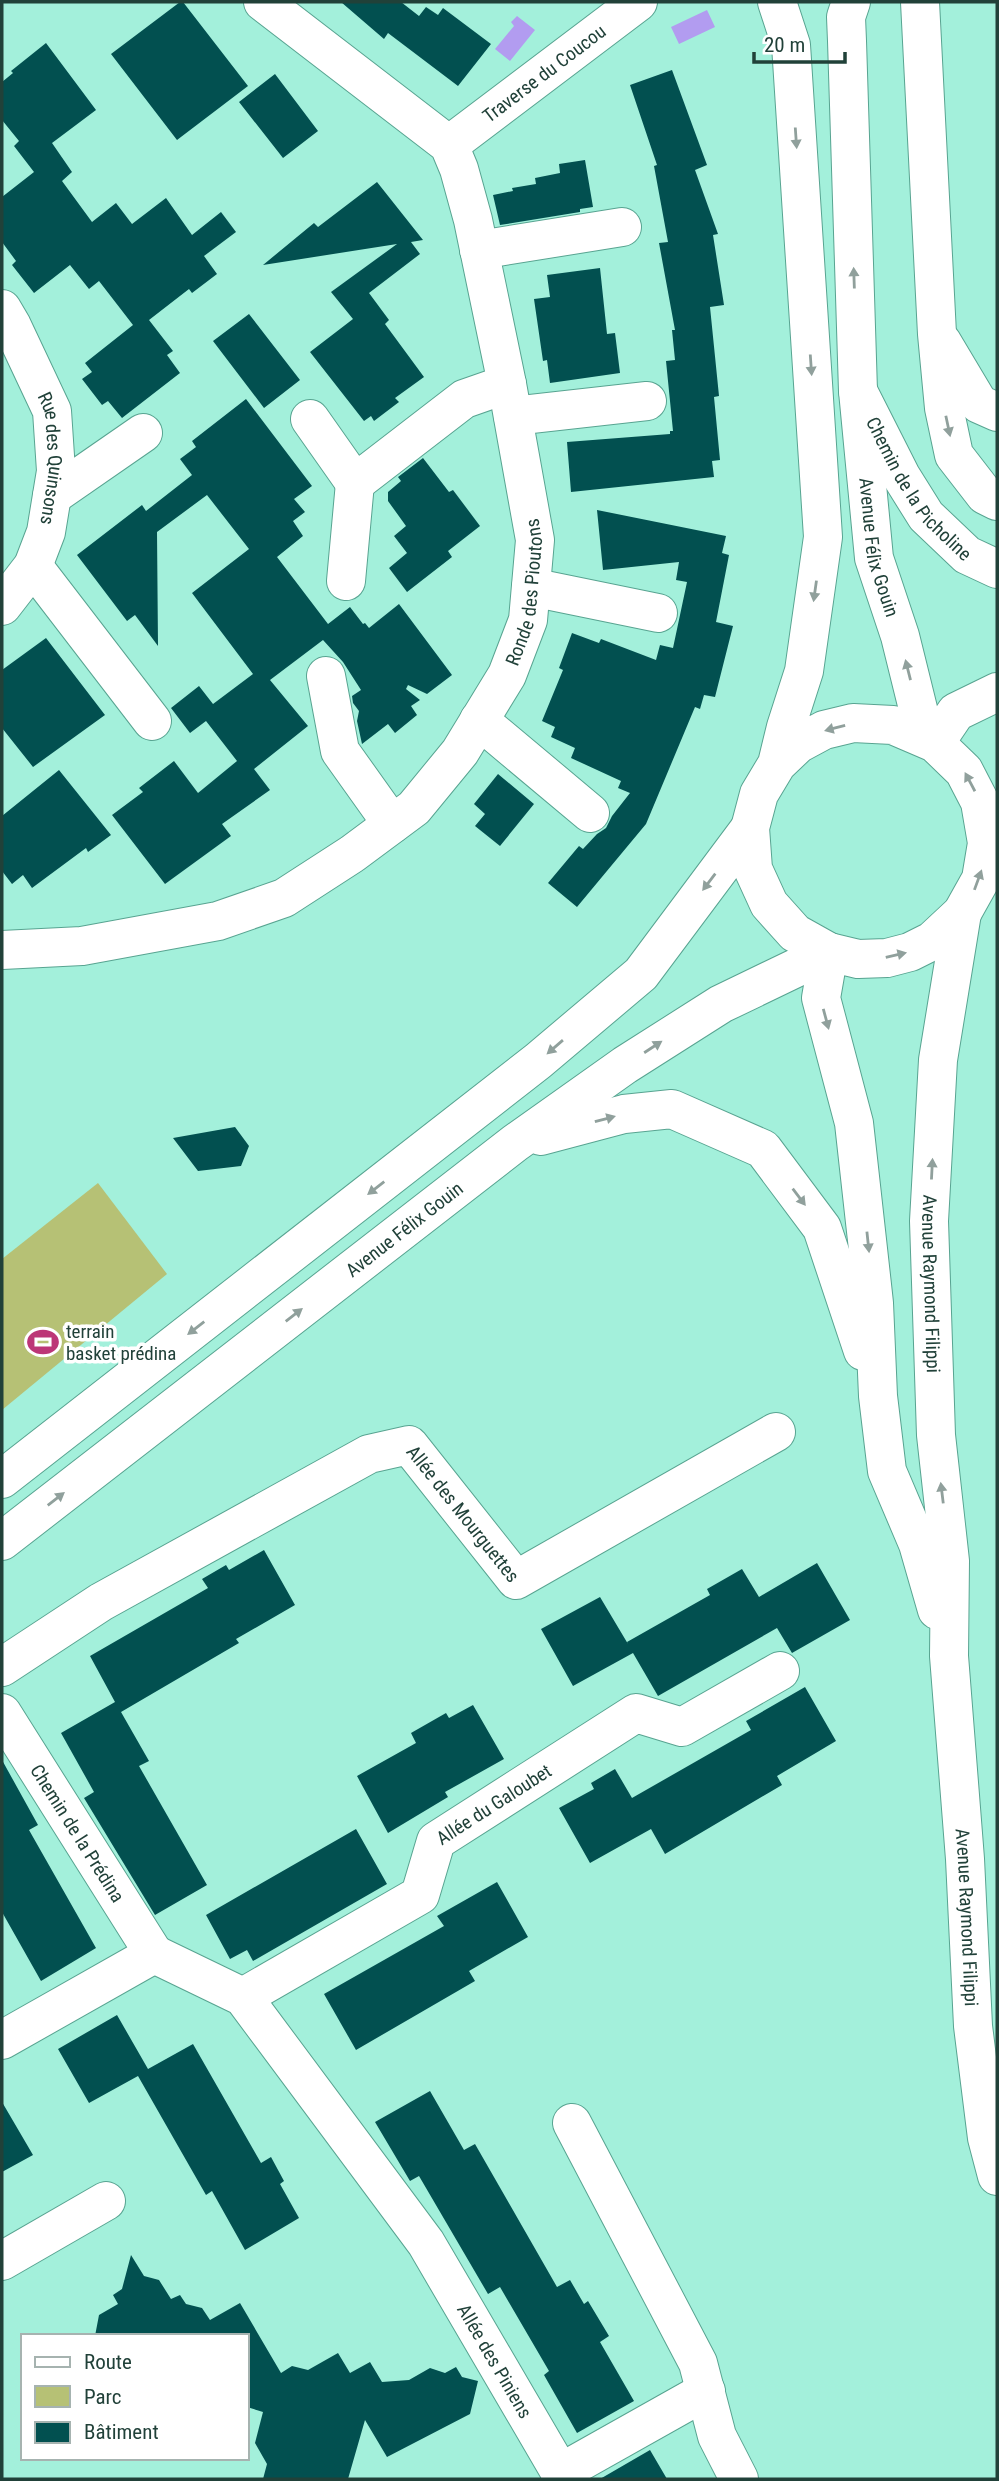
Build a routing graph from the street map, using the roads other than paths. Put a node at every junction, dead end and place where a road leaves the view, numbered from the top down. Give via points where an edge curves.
1 (263, 2) edge
2 (638, 2) edge
3 (777, 2) edge
4 (851, 2) edge
5 (920, 2) edge
6 (449, 145) junction
7 (622, 227) dead end
8 (479, 250) junction
9 (2, 309) edge
10 (937, 334) junction
11 (858, 391) junction
12 (510, 400) junction
13 (647, 401) dead end
14 (997, 412) edge
15 (310, 419) dead end
16 (143, 433) dead end
17 (355, 484) junction
18 (52, 496) junction
19 (997, 501) edge
20 (33, 566) junction
21 (997, 569) edge
22 (346, 581) dead end
23 (531, 587) junction
24 (2, 606) edge
25 (658, 613) dead end
26 (326, 676) dead end
27 (997, 692) edge
28 (479, 720) junction
29 (152, 721) dead end
30 (930, 740) junction
31 (777, 764) junction
32 (590, 813) dead end
33 (392, 824) junction
34 (750, 828) junction
35 (992, 835) edge
36 (962, 913) junction
37 (2, 950) edge
38 (829, 953) junction
39 (515, 1143) junction
40 (878, 1396) junction
41 (776, 1432) dead end
42 (2, 1479) edge
43 (2, 1541) edge
44 (949, 1656) junction
45 (2, 1667) edge
46 (780, 1671) dead end
47 (2, 1713) edge
48 (154, 1954) junction
49 (243, 1997) junction
50 (2, 2040) edge
51 (572, 2123) dead end
52 (997, 2176) edge
53 (106, 2202) dead end
54 (2, 2261) edge
55 (706, 2391) junction
56 (562, 2476) edge
57 (739, 2479) edge

1 - 6 main road
2 - 6 main road, Traverse du Coucou
3 -> 31 main road via 791,45 823,537 804,671
11 -> 4 main road, Avenue Félix Gouin via 846,29
5 - 10 main road
6 - 8 main road, Ronde des Pioutons
7 - 8 main road
8 - 12 main road, Ronde des Pioutons
9 - 18 main road, Rue des Quinsons via 52,411 56,471
10 - 14 main road via 979,404
10 -> 19 main road via 954,455 985,495
11 - 21 main road, Chemin de la Picholine via 926,516 967,555
30 -> 11 main road, Avenue Félix Gouin via 874,558
12 - 13 main road
12 - 17 main road via 464,399
12 - 23 main road, Ronde des Pioutons via 535,540
15 - 17 main road
16 - 18 main road
17 - 22 main road
18 - 20 main road, Rue des Quinsons via 46,532
20 - 24 main road, Rue des Quinsons
20 - 29 main road
23 - 25 main road
23 - 28 main road, Ronde des Pioutons via 528,620 507,674
26 - 33 main road via 340,751
27 - 30 main road via 956,712
28 - 32 main road
28 - 33 main road, Ronde des Pioutons via 460,752 414,808
30 -> 31 main road via 893,725 853,723 824,730
35 -> 30 main road via 964,771
31 - 34 main road via 759,794
33 - 37 main road, Ronde des Pioutons via 284,898 218,921 82,946
34 - 38 main road via 753,869 769,904 795,933
34 -> 42 main road via 641,974 538,1061
36 -> 35 main road via 981,879
38 -> 36 main road via 858,959 910,952 932,941
44 -> 36 main road, Avenue Raymond Filippi via 950,1561 936,1435 929,1221 938,1060
39 -> 38 main road, Avenue Félix Gouin via 721,1004
38 -> 40 main road, Avenue Raymond Filippi via 821,998 854,1123 874,1303
39 -> 40 main road, Avenue Raymond Filippi via 624,1114 672,1109 763,1149 822,1228
43 -> 39 main road, Avenue Félix Gouin
40 - 44 main road, Avenue Raymond Filippi via 887,1471 918,1544
41 - 45 main road, Allée des Mourguettes via 516,1580 409,1445 369,1454 100,1602
44 - 52 main road, Avenue Raymond Filippi via 973,2026 987,2138
46 - 49 main road, Allée du Galoubet via 682,1727 636,1713 436,1841 420,1895
47 - 48 main road, Chemin de la Prédina
48 - 49 main road
48 - 50 main road
49 - 56 main road, Allée des Piniens via 426,2243
51 - 55 main road via 698,2363
53 - 54 main road
55 - 56 main road
55 - 57 main road via 718,2436

